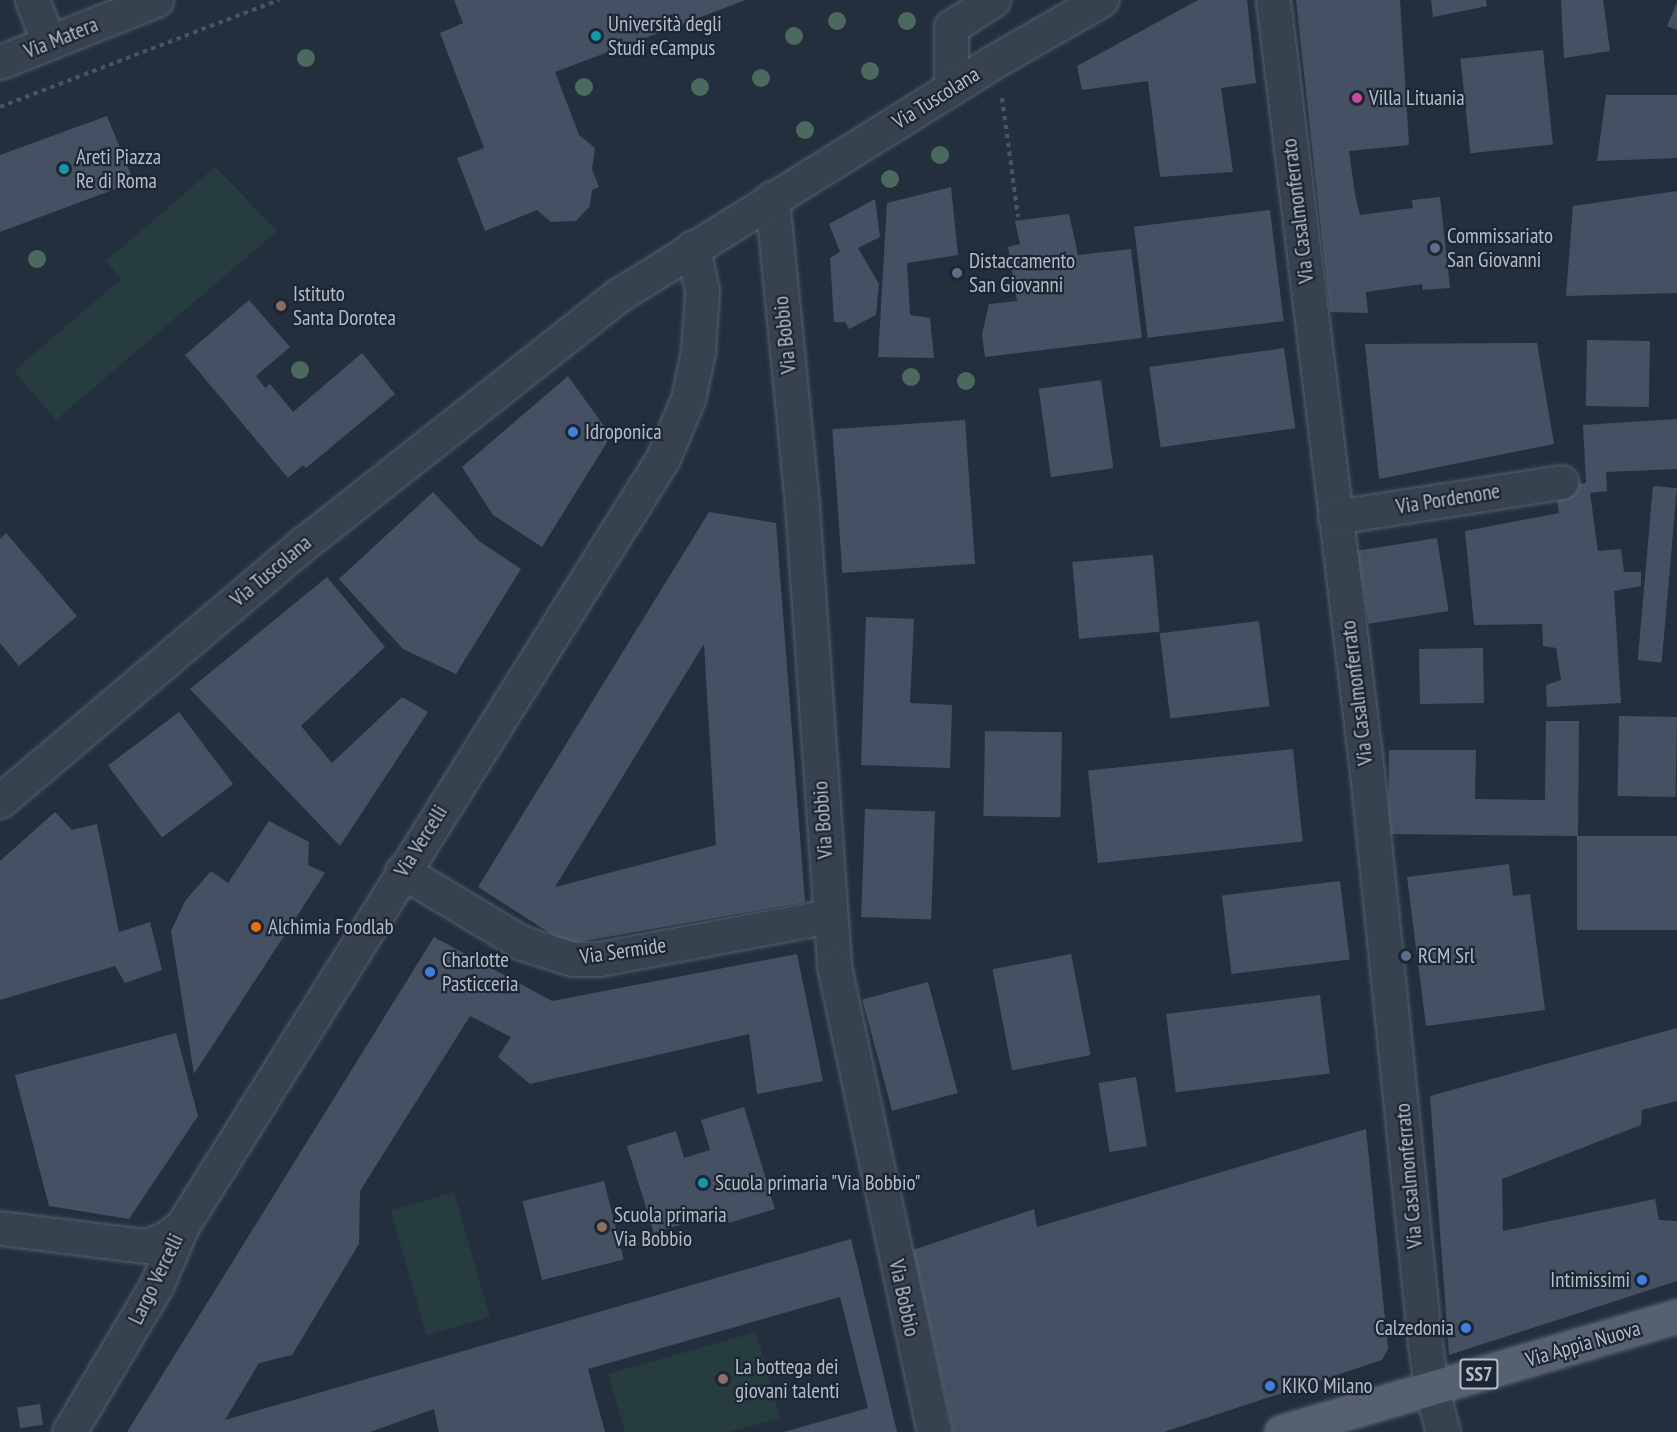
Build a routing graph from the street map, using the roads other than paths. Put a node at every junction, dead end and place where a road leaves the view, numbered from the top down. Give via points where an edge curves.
1 (32, 0) edge
2 (156, 0) edge
3 (993, 0) edge
4 (1273, 0) edge
5 (1098, 1) edge
6 (49, 43) junction
7 (0, 62) edge
8 (951, 88) junction
9 (772, 198) junction
10 (693, 247) junction
11 (1561, 482) dead end
12 (1335, 517) junction
13 (0, 801) edge
14 (402, 871) junction
15 (829, 916) junction
16 (182, 1226) junction
17 (0, 1227) edge
18 (1677, 1316) edge
19 (1431, 1388) junction
20 (69, 1432) edge
21 (934, 1432) edge
22 (1281, 1432) edge
23 (1443, 1432) edge

1 - 6 street
2 - 6 street, Via Matera
3 - 8 street via 951,27
4 - 12 street, Via Casalmonferrato
5 - 8 street, Via Tuscolana
6 - 7 street, Via Matera
8 - 9 street, Via Tuscolana
9 - 10 street, Via Tuscolana
9 - 15 street, Via Bobbio via 802,505
10 - 13 street, Via Tuscolana via 548,348 307,541
10 - 14 street, Via Vercelli via 702,291 698,351 688,399 663,458
11 - 12 street, Via Pordenone
12 - 19 street, Via Casalmonferrato via 1368,784
14 - 15 street, Via Sermide via 522,943 572,959 599,959
14 - 16 street, Via Vercelli
15 - 21 street, Via Bobbio via 840,999
16 - 17 street, Largo Vercelli via 146,1246
16 - 20 street, Largo Vercelli via 156,1286
18 - 19 main road, Via Appia Nuova / SS7
19 - 22 main road, Via Appia Nuova / SS7
19 - 23 street, Via Casalmonferrato

